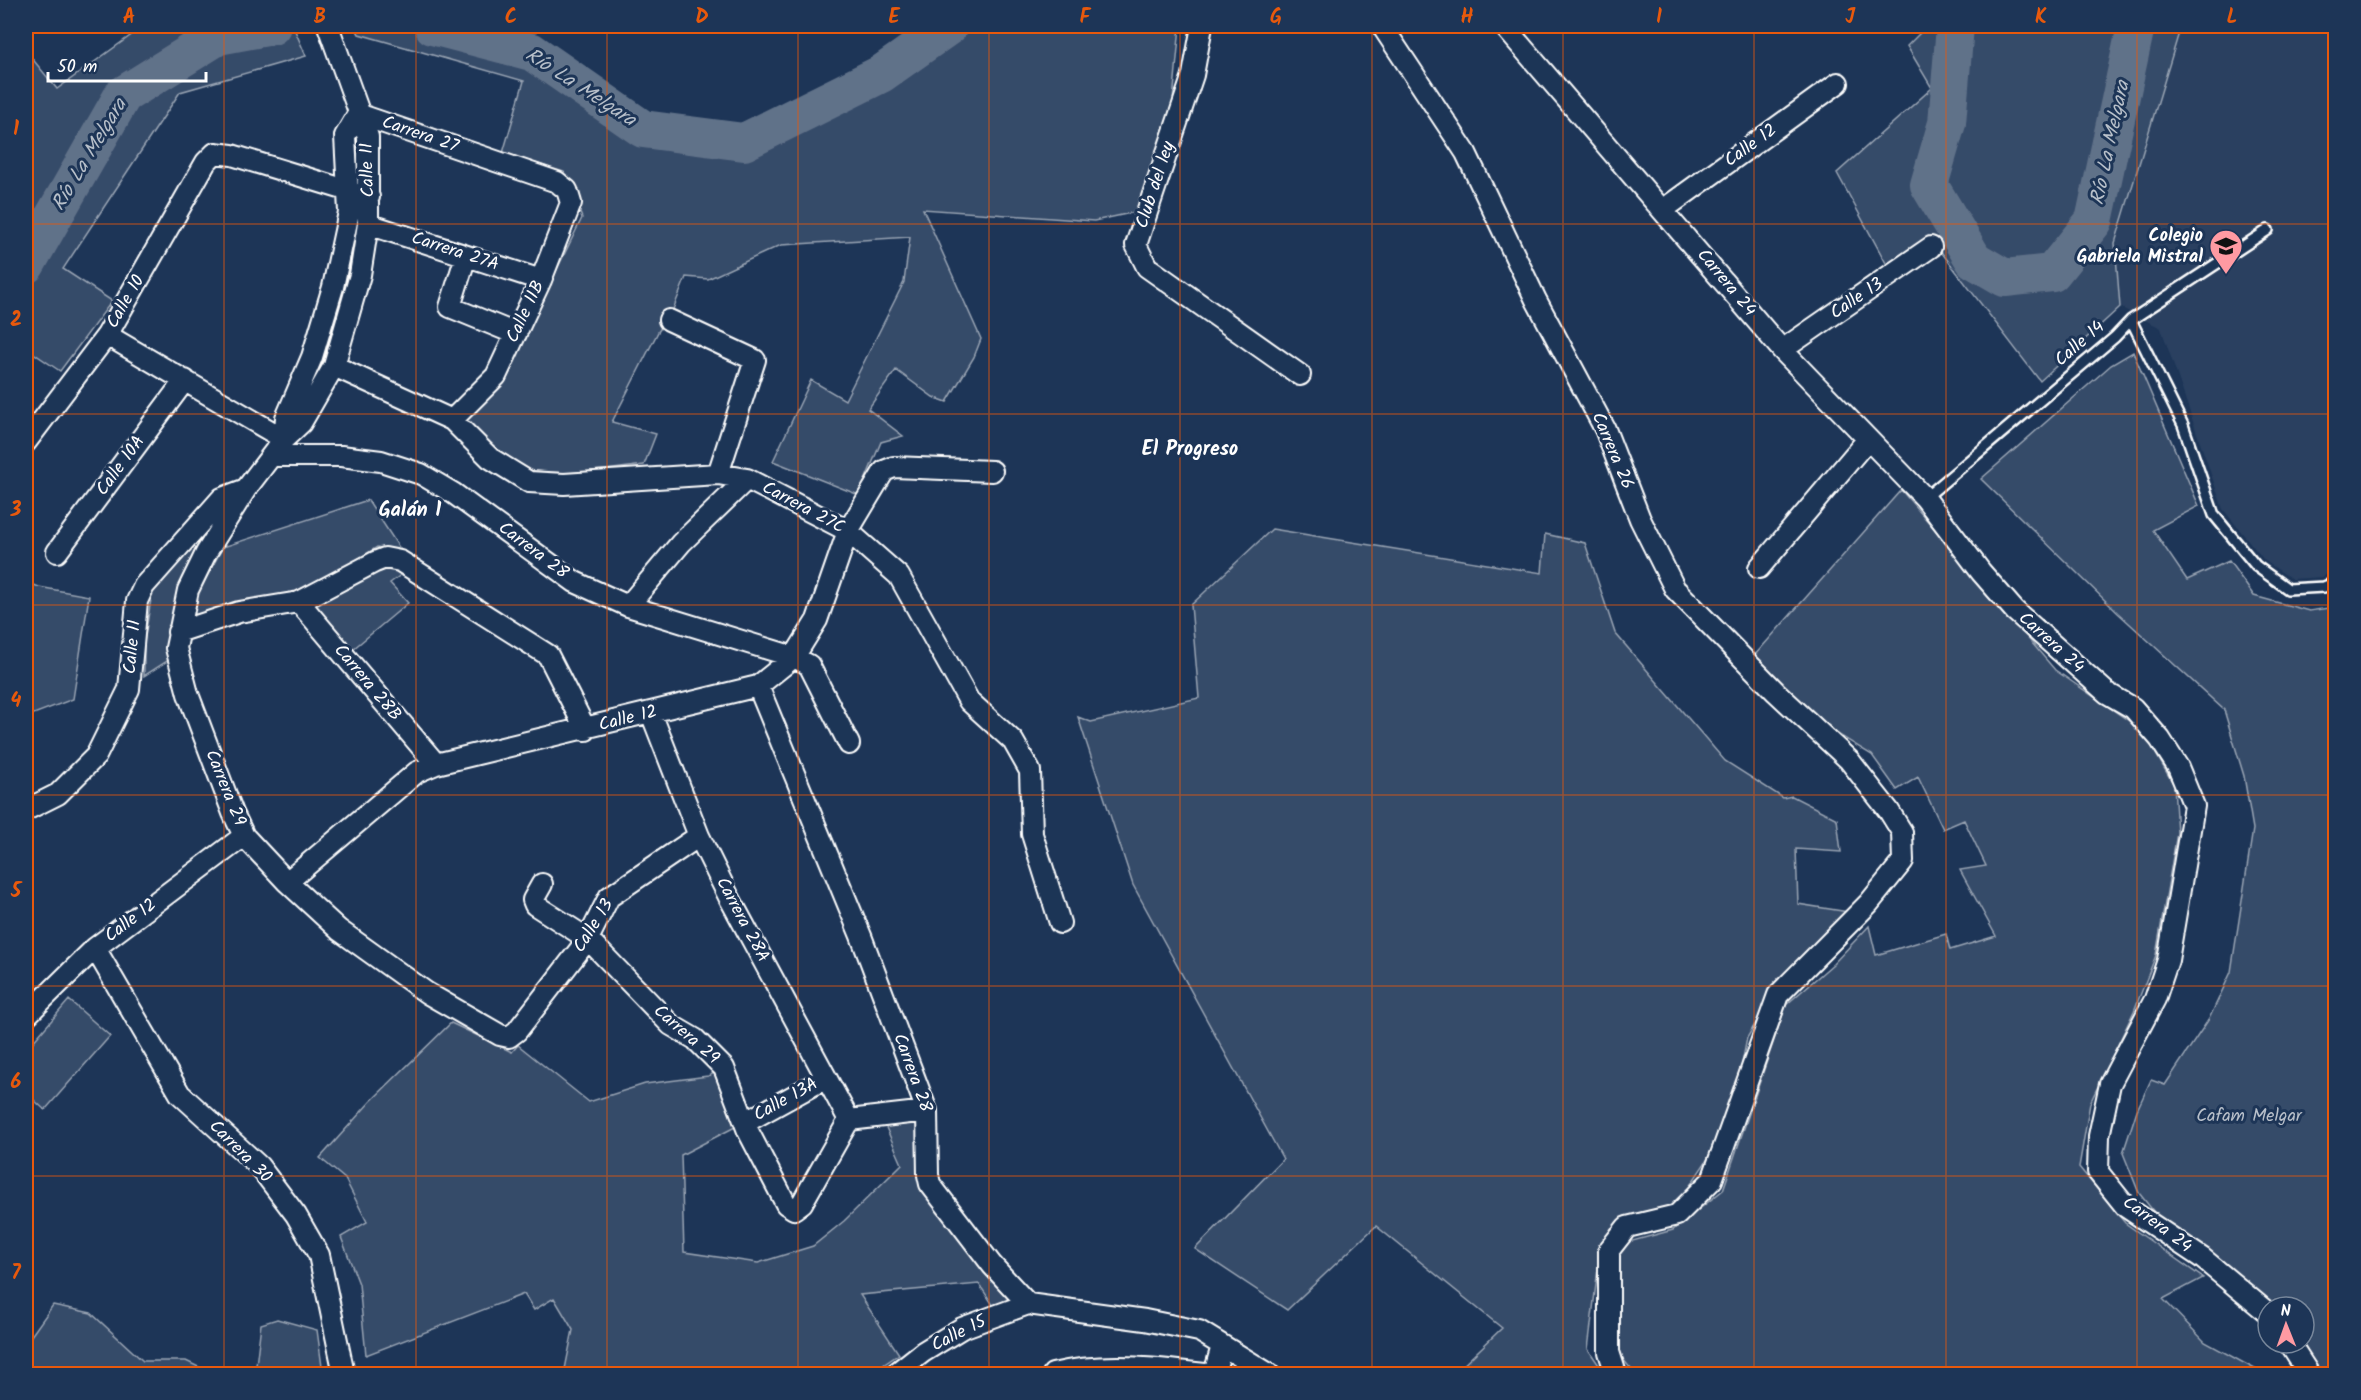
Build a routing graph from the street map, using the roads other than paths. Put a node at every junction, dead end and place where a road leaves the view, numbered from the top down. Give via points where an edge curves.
1 (1202, 26) edge
2 (1382, 26) edge
3 (1504, 26) edge
4 (329, 27) edge
5 (1838, 83) dead end
6 (358, 114) junction
7 (350, 190) junction
8 (567, 190) joint
9 (369, 197) junction
10 (1664, 209) junction
11 (368, 224) junction
12 (2268, 230) dead end
13 (1931, 248) dead end
14 (466, 256) junction
15 (541, 280) junction
16 (669, 320) dead end
17 (2131, 320) junction
18 (516, 334) junction
19 (107, 335) junction
20 (1782, 350) junction
21 (334, 366) junction
22 (1300, 375) dead end
23 (185, 380) junction
24 (452, 420) junction
25 (1868, 439) junction
26 (26, 442) edge
27 (279, 447) junction
28 (992, 471) dead end
29 (718, 474) junction
30 (747, 479) junction
31 (246, 489) junction
32 (1925, 498) junction
33 (848, 531) junction
34 (57, 552) dead end
35 (1759, 568) dead end
36 (2336, 582) edge
37 (299, 602) junction
38 (628, 606) junction
39 (178, 632) junction
40 (794, 657) junction
41 (758, 686) junction
42 (651, 713) junction
43 (586, 730) junction
44 (849, 744) dead end
45 (436, 764) junction
46 (26, 810) edge
47 (244, 836) junction
48 (699, 836) junction
49 (287, 882) junction
50 (542, 884) dead end
51 (1060, 922) dead end
52 (588, 939) junction
53 (95, 948) junction
54 (26, 1016) edge
55 (509, 1037) joint
56 (826, 1078) junction
57 (927, 1111) junction
58 (849, 1120) junction
59 (746, 1122) junction
60 (2256, 1303) edge
61 (1028, 1304) junction
62 (1222, 1346) junction
63 (2297, 1355) edge
64 (344, 1374) edge
65 (895, 1374) edge
66 (1053, 1374) edge
67 (1205, 1374) edge
68 (1214, 1374) edge
69 (1269, 1374) edge
70 (1616, 1374) edge
71 (2309, 1374) edge

1 - 22 street, Club del ley via 1192,75 1136,245 1147,267
2 - 70 street, Carrera 26 via 1466,153 1536,300 1605,429 1640,519 1675,589 1849,760 1902,832 1903,861 1869,903 1778,995 1712,1180 1677,1215 1627,1227 1609,1250 1609,1352
3 - 10 street, Carrera 24
4 - 6 street, Carrera 27
5 - 10 street, Calle 12
6 - 7 street, Calle 11 via 345,136
6 - 8 street, Carrera 27 via 557,182
6 - 9 street, Calle 11 via 368,136
7 - 9 street
7 - 19 street, Calle 10 via 215,153 206,162
7 - 27 street, Calle 11 via 333,287
8 - 15 street, Calle 11B via 571,203
9 - 11 street, Calle 11
10 - 20 street, Carrera 24
11 - 14 street, Carrera 27A
11 - 21 street, Calle 11 via 360,275
12 - 17 lane, Calle 14
13 - 20 street, Calle 13
14 - 15 street, Carrera 27A
14 - 18 street via 450,308
15 - 18 street, Calle 11B
16 - 29 street via 755,360
17 - 32 lane, Calle 14
17 - 36 lane via 2183,425 2214,514 2256,566 2288,590
18 - 24 street, Calle 11B via 496,376
19 - 23 street
19 - 26 street, Calle 10
20 - 25 street, Carrera 24
21 - 24 street, Carrera 27C
21 - 27 street, Calle 11 via 300,423
23 - 27 street
23 - 34 street, Calle 10A
24 - 29 street, Carrera 27C via 490,458 530,482 564,484
25 - 32 street, Carrera 24
25 - 35 street
27 - 31 street, Carrera 29
27 - 38 street, Carrera 28 via 381,461 421,474 574,582
28 - 33 street, Calle 12 via 894,466 884,471
29 - 30 street, Carrera 27C
30 - 33 street, Carrera 27C
30 - 38 street via 681,543
31 - 39 street, Carrera 29 via 201,562 188,590
31 - 46 street, Calle 11 via 222,498 144,586 136,601 129,689 96,756 58,794
32 - 60 street, Carrera 24 via 2015,611 2107,693 2133,708 2178,767 2194,806 2168,960 2155,999 2110,1084 2099,1136 2098,1172 2126,1207 2202,1258
33 - 40 street, Calle 12 via 817,620
33 - 51 street, Carrera 27C via 899,576 969,701 1013,741 1030,771 1032,834
37 - 39 street via 239,612
37 - 43 street via 385,558 400,561 548,655
37 - 45 street, Carrera 28B
38 - 40 street, Carrera 28
39 - 47 street, Carrera 29 via 176,648 188,694
40 - 41 street, Calle 12
40 - 44 street via 808,665
41 - 42 street, Calle 12
41 - 57 street, Carrera 28 via 861,936
42 - 43 street, Calle 12
42 - 48 street, Carrera 28A
43 - 45 street, Calle 12
45 - 49 street, Calle 12 via 417,772
47 - 49 street, Carrera 29
47 - 53 street, Calle 12
48 - 52 street, Calle 13 via 609,897
48 - 56 street, Carrera 28A
49 - 55 street, Carrera 29 via 339,930 427,993
50 - 52 street, Carrera 29 via 533,903
52 - 55 street, Calle 13
52 - 59 street, Carrera 29 via 671,1025 695,1039 724,1068
53 - 54 street, Calle 12
53 - 64 street, Carrera 30 via 180,1094 259,1166 314,1245
56 - 58 street, Carrera 28A
56 - 59 street, Calle 13A
57 - 58 street
57 - 61 street, Carrera 28 via 930,1184 992,1265
58 - 59 street, Carrera 29 via 802,1203 794,1209 786,1204
61 - 62 street via 1199,1331
61 - 65 street, Calle 15 via 962,1328
62 - 68 street
62 - 69 street
63 - 71 street
66 - 67 street via 1158,1368

